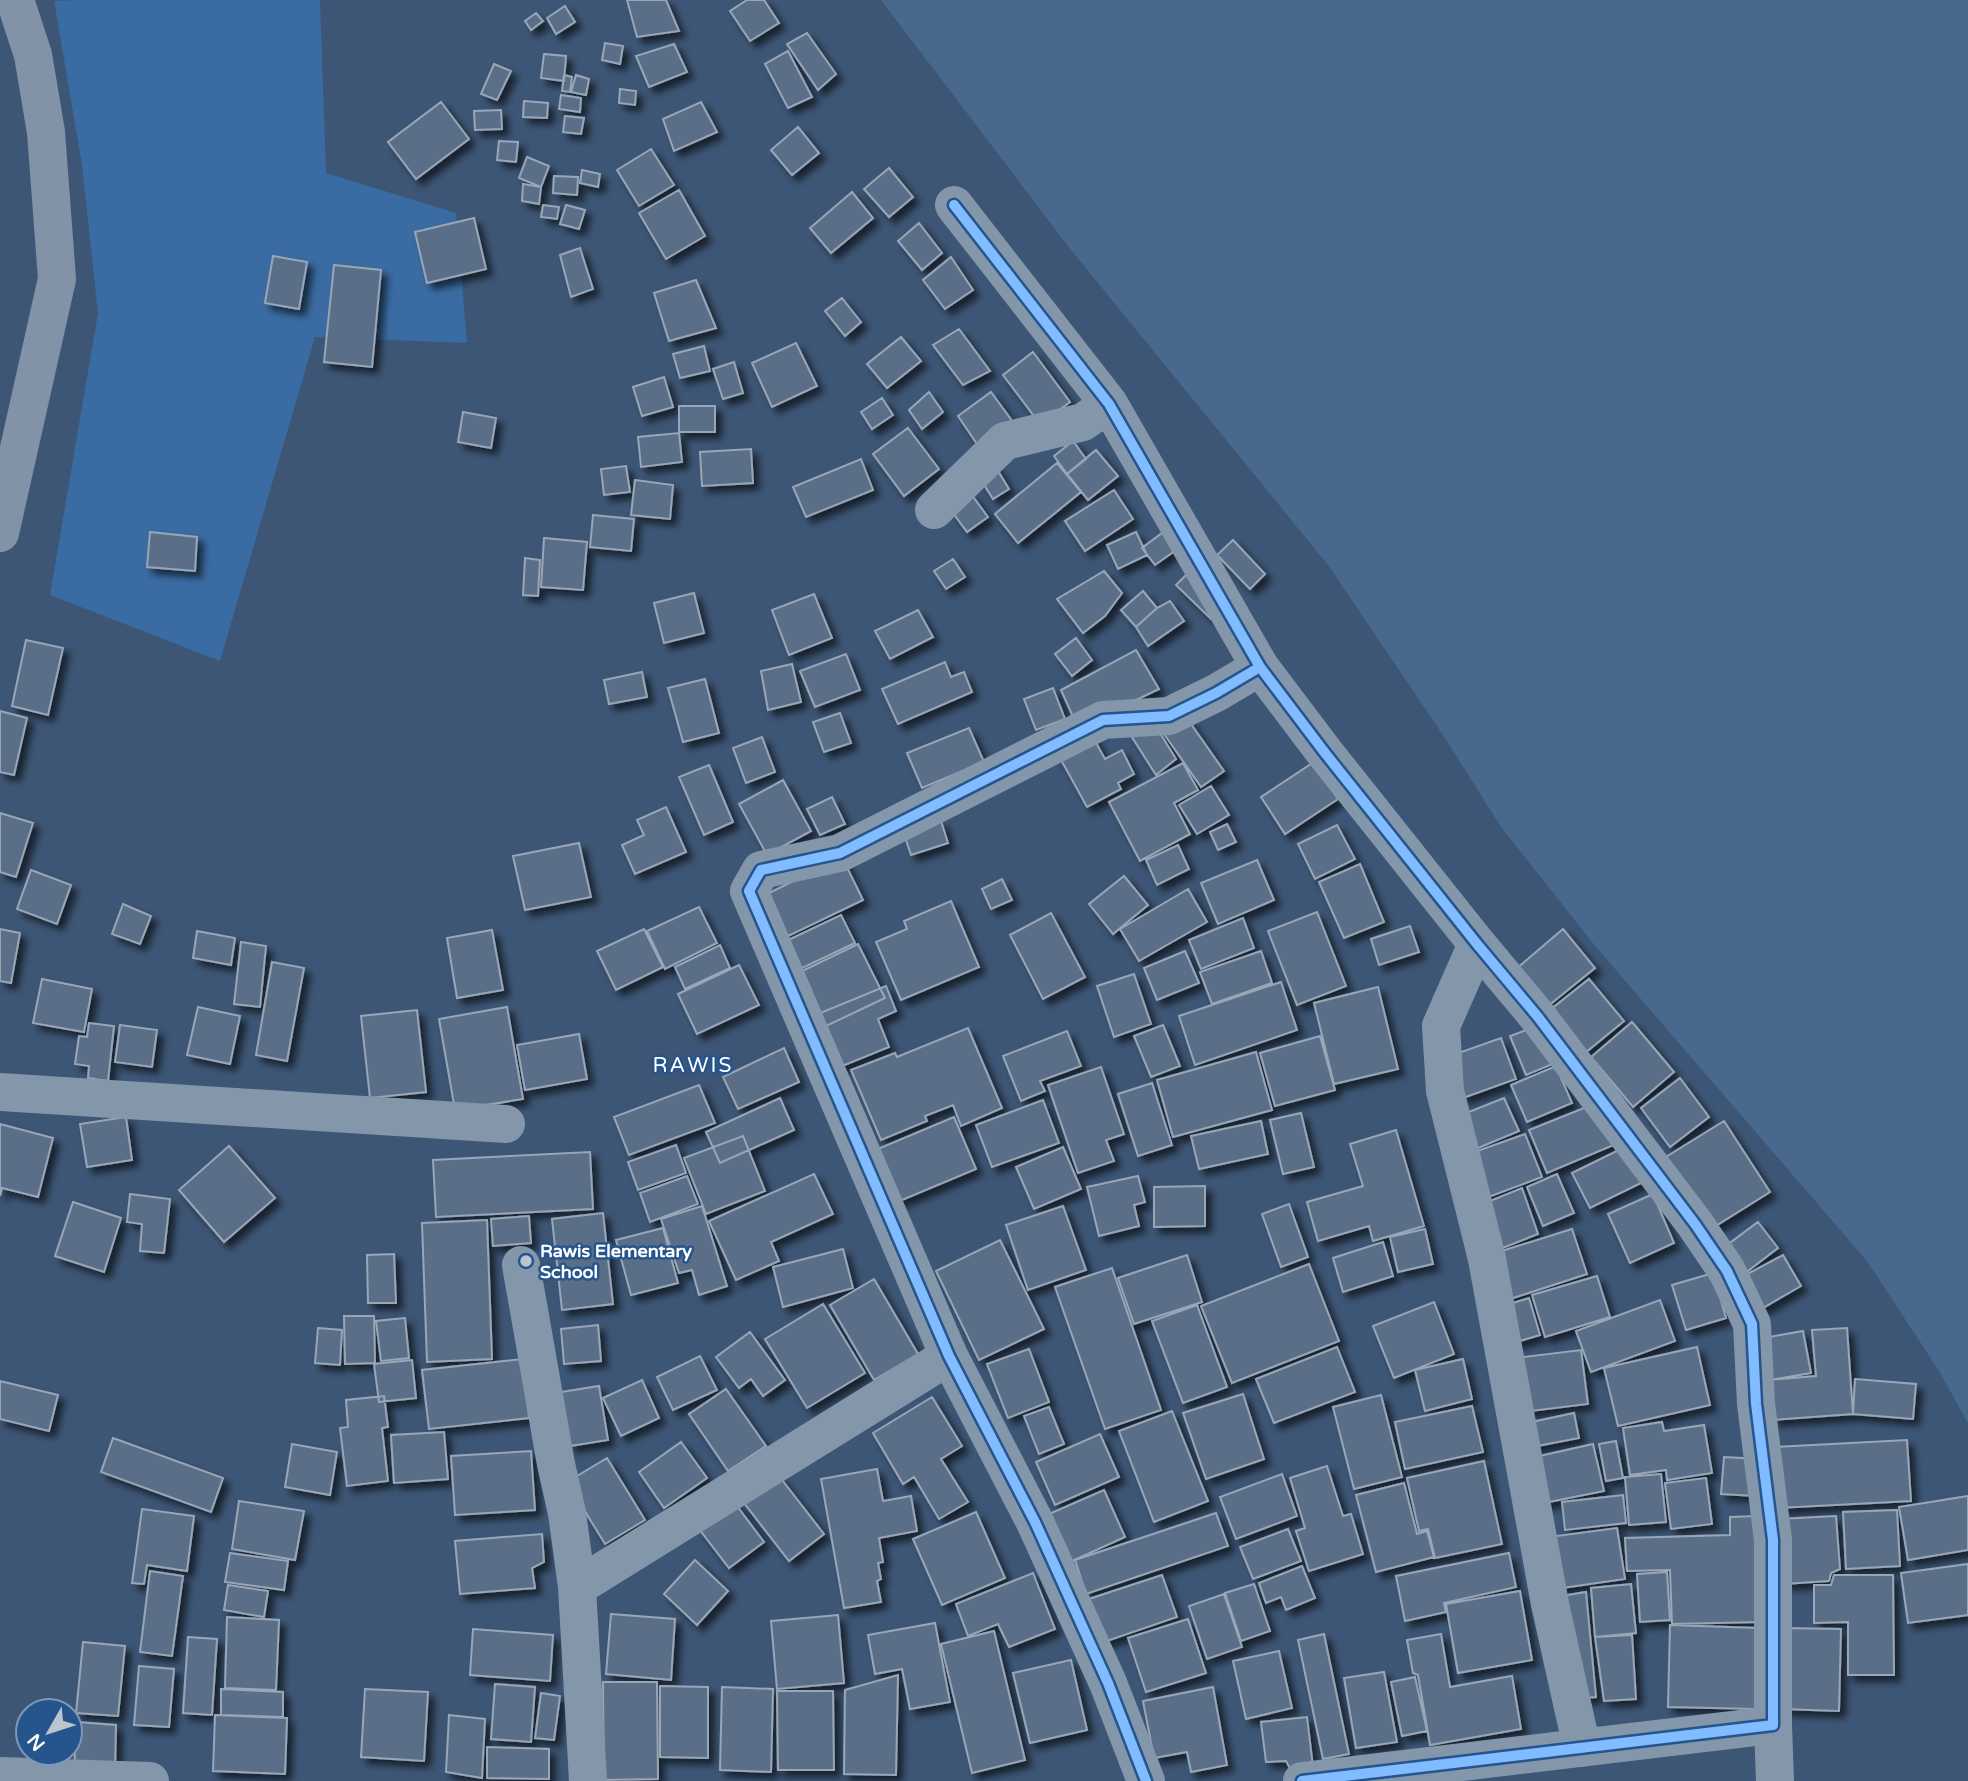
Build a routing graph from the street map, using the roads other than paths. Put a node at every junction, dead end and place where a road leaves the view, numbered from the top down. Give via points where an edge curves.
1 (15, 0) edge
2 (954, 205) dead end
3 (1109, 404) junction
4 (934, 510) dead end
5 (0, 533) edge
6 (1260, 667) junction
7 (1477, 944) junction
8 (0, 1092) edge
9 (506, 1124) dead end
10 (521, 1265) dead end
11 (949, 1356) junction
12 (577, 1587) junction
13 (1773, 1725) junction
14 (1582, 1748) junction
15 (0, 1776) edge
16 (150, 1781) edge
17 (588, 1781) edge
18 (1146, 1781) edge
19 (1302, 1781) edge
20 (1775, 1781) edge

1 - 5 main road via 33,55 46,132 57,279
2 - 3 street
3 - 4 street via 1083,422 1005,441
3 - 6 street
6 - 7 street
6 - 11 street via 1169,716 1103,720 840,853 761,870 749,891
7 - 13 street via 1695,1224 1727,1271 1752,1324 1756,1404 1773,1540
7 - 14 street via 1441,1026 1445,1091 1488,1259 1550,1604
8 - 9 street
10 - 12 street
11 - 12 street
11 - 18 street via 1041,1535 1108,1683
12 - 17 street
13 - 14 street
13 - 20 street
14 - 19 street
15 - 16 street

